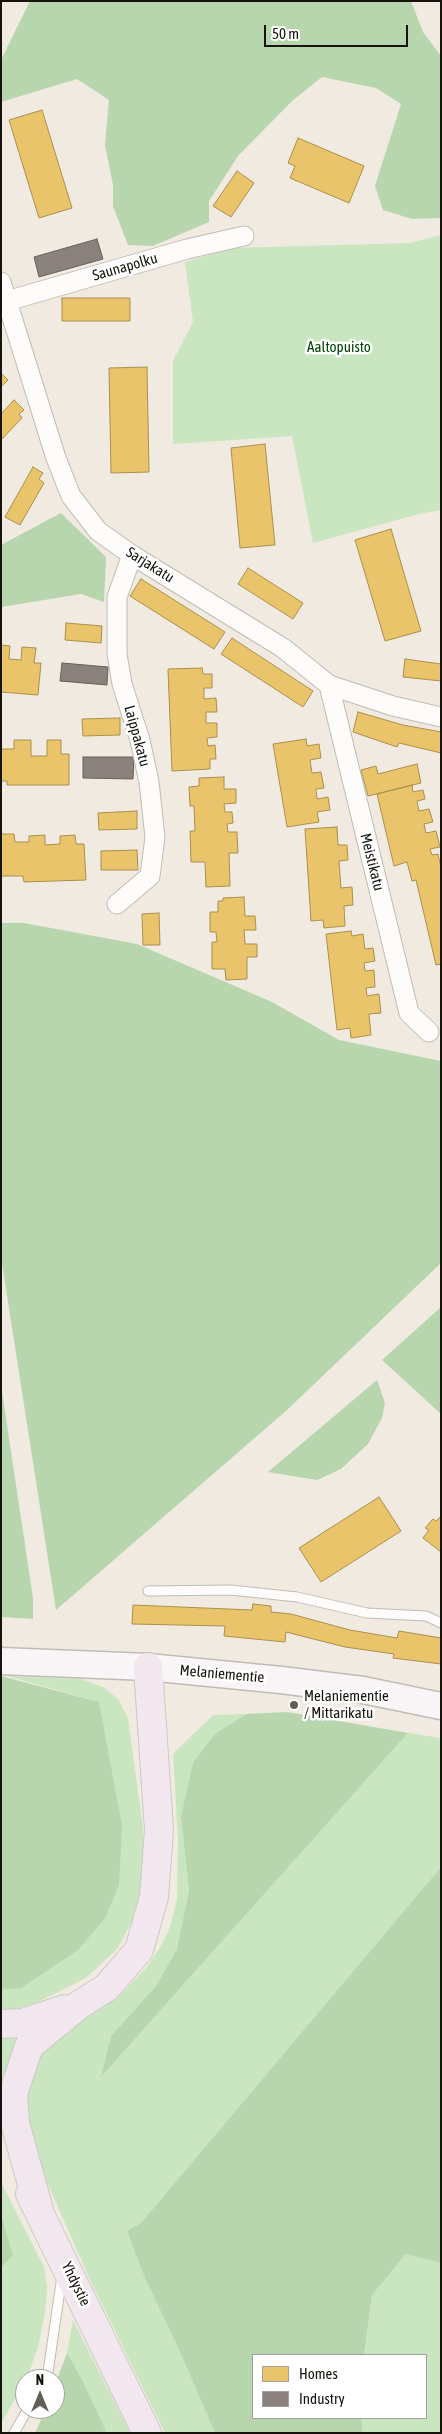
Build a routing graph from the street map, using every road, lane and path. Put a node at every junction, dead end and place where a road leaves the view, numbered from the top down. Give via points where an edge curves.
1 (244, 236) dead end
2 (1, 282) edge
3 (7, 301) junction
4 (132, 555) junction
5 (329, 685) junction
6 (441, 717) edge
7 (117, 904) dead end
8 (428, 1032) dead end
9 (148, 1591) dead end
10 (441, 1623) edge
11 (1, 1661) edge
12 (148, 1667) junction
13 (441, 1706) edge
14 (78, 2005) junction
15 (1, 2024) edge
16 (1, 2136) edge
17 (39, 2210) junction
18 (65, 2261) junction
19 (49, 2369) edge
20 (22, 2419) edge
21 (14, 2433) edge
22 (147, 2433) edge

1 - 3 street, Saunapolku via 187,249
2 - 3 street, Sarjakatu
3 - 4 street, Sarjakatu via 71,496 98,531
4 - 5 street, Sarjakatu via 283,648
4 - 7 street, Laippakatu via 117,597 117,654 149,782 155,837 150,876
5 - 6 street, Sarjakatu
5 - 8 street, Meistikatu via 410,1013
9 - 10 lane via 231,1590 288,1596 367,1613 426,1616
11 - 12 main road, Melaniementie
12 - 13 main road, Melaniementie via 363,1690
12 - 14 highway via 159,1830 154,1897 139,1950 107,1987
14 - 15 highway via 22,2023
14 - 17 highway via 29,2046 13,2094 15,2124
16 - 17 highway, Yhdystie
17 - 18 highway, Yhdystie
18 - 19 lane
18 - 22 highway, Yhdystie
20 - 21 lane

